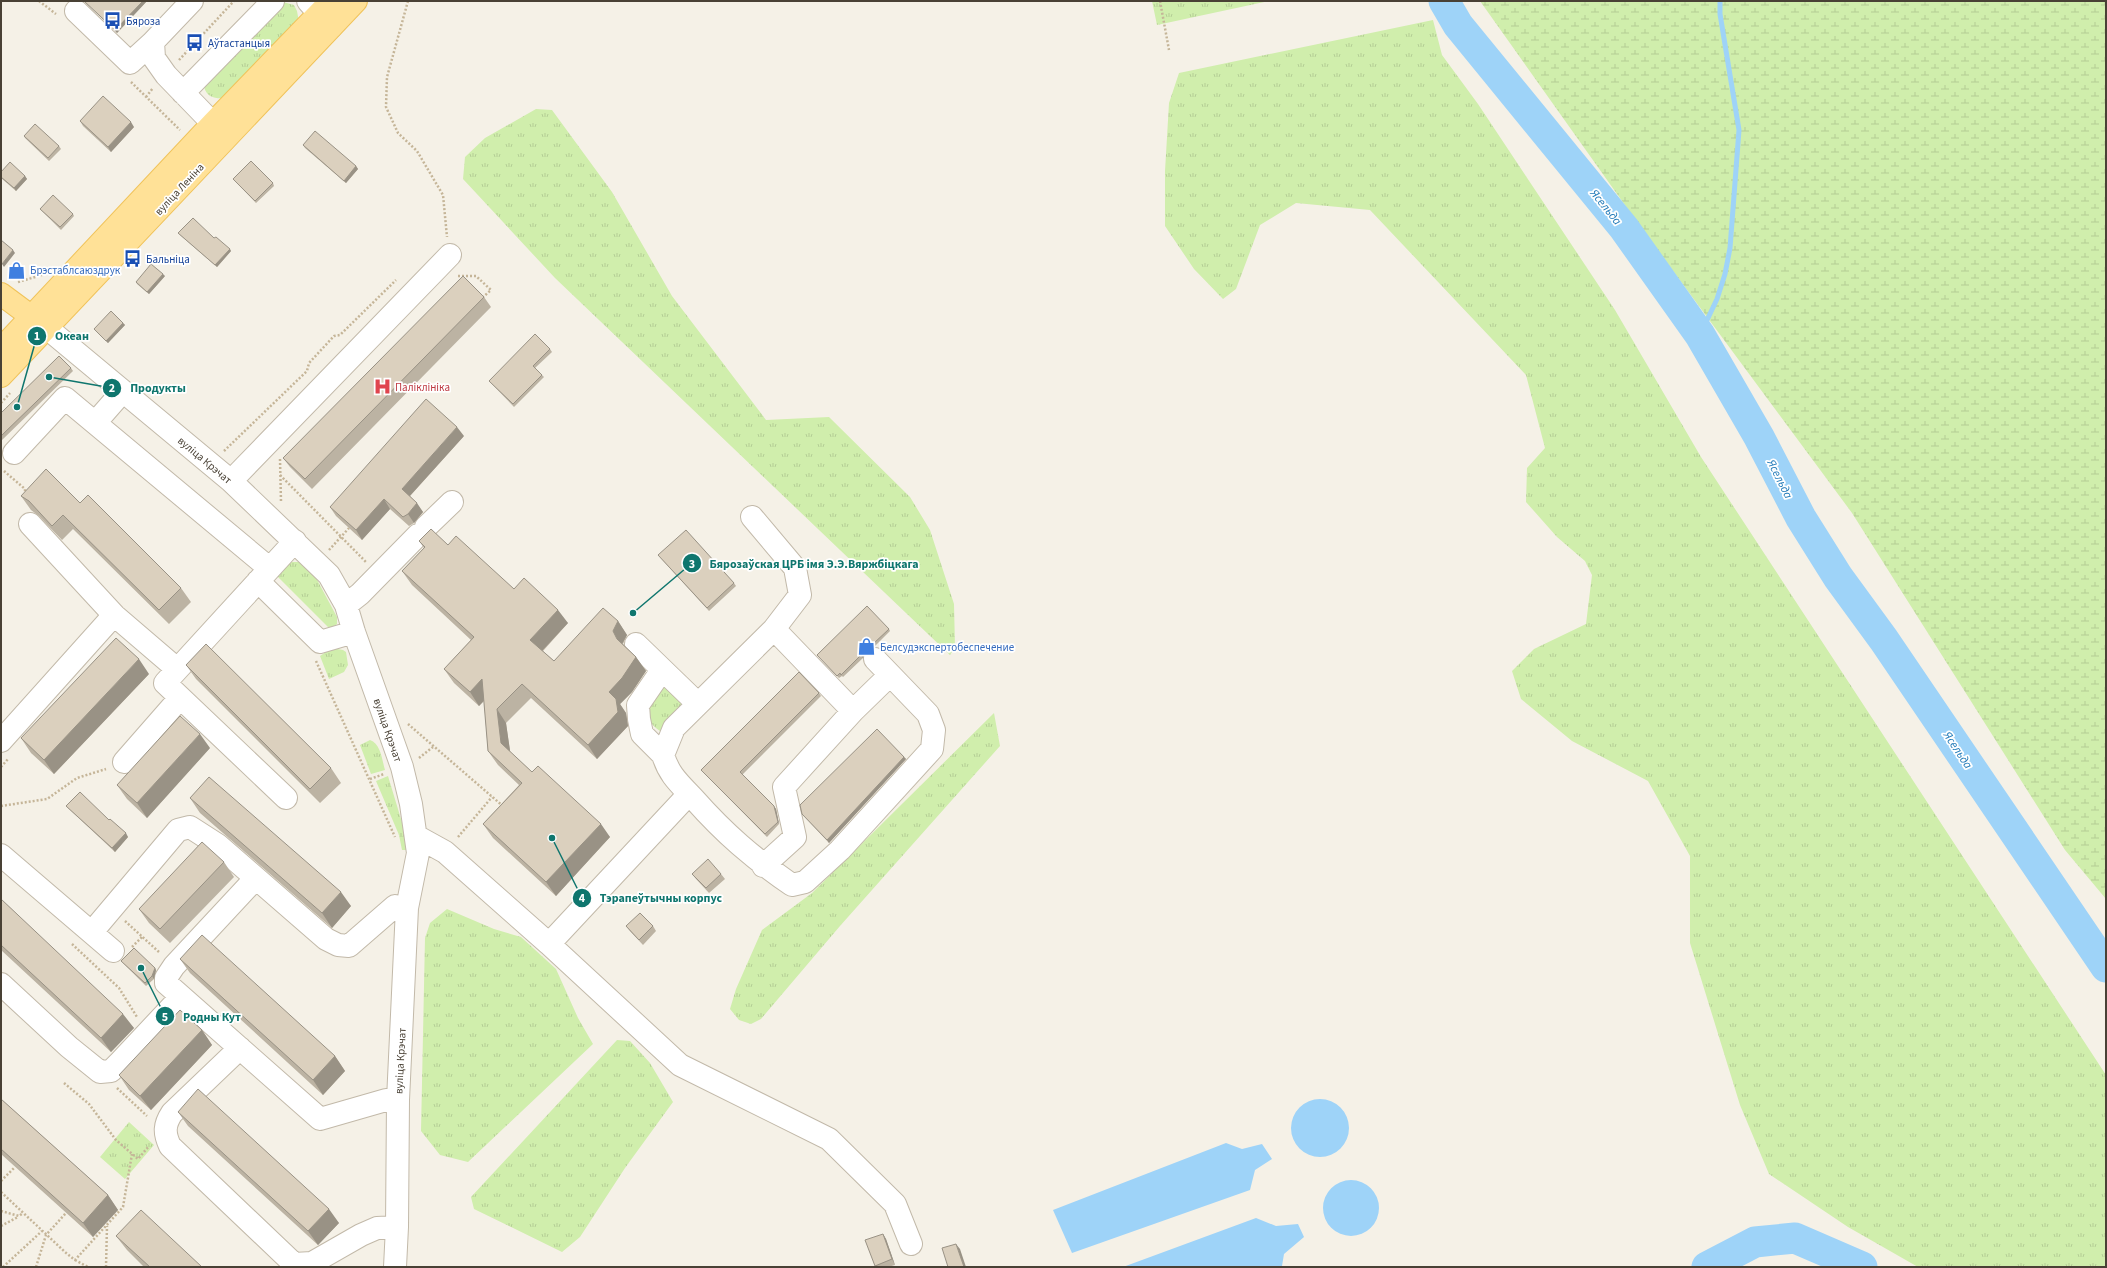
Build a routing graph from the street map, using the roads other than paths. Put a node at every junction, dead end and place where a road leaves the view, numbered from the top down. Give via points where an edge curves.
1 (192, 1) edge
2 (273, 1) edge
3 (356, 1) edge
4 (76, 11) dead end
5 (322, 11) edge
6 (153, 42) junction
7 (184, 92) junction
8 (220, 131) junction
9 (450, 255) road end
10 (1, 294) edge
11 (39, 322) junction
12 (1, 349) edge
13 (1, 376) edge
14 (123, 391) junction
15 (95, 423) junction
16 (8, 460) edge
17 (231, 480) junction
18 (452, 502) dead end
19 (752, 517) dead end
20 (30, 524) edge
21 (295, 542) junction
22 (263, 575) junction
23 (346, 605) junction
24 (114, 615) junction
25 (774, 629) junction
26 (354, 632) junction
27 (636, 644) dead end
28 (177, 669) junction
29 (662, 670) junction
30 (180, 698) junction
31 (698, 704) junction
32 (852, 711) junction
33 (1, 742) edge
34 (663, 755) junction
35 (124, 762) road end
36 (689, 794) junction
37 (286, 798) dead end
38 (416, 836) junction
39 (1, 855) edge
40 (763, 866) junction
41 (255, 879) junction
42 (407, 908) junction
43 (92, 932) junction
44 (549, 944) junction
45 (113, 951) dead end
46 (1, 984) edge
47 (181, 997) junction
48 (240, 1048) junction
49 (398, 1100) junction
50 (397, 1228) junction
51 (911, 1244) dead end
52 (394, 1267) edge

1 - 6 street
2 - 7 street
3 - 5 main road, вуліца Леніна
4 - 6 street via 130,64
5 - 8 main road, вуліца Леніна
6 - 7 street via 154,58 166,75
7 - 8 street
8 - 11 main road, вуліца Леніна
9 - 17 street
10 - 11 main road
11 - 12 main road, вуліца Леніна
11 - 13 main road, вуліца Леніна
11 - 14 street, вуліца Крэчат
14 - 15 street
14 - 17 street, вуліца Крэчат
15 - 16 street via 65,398
15 - 22 street
17 - 21 street, вуліца Крэчат
18 - 23 street
19 - 25 street via 795,568 800,595
20 - 24 street
21 - 22 street
21 - 23 street, вуліца Крэчат via 330,575
22 - 26 street via 320,642
22 - 28 street
23 - 26 street, вуліца Крэчат
24 - 28 street
24 - 33 street
25 - 31 street
25 - 32 street
26 - 38 street, вуліца Крэчат via 402,767
27 - 29 street
28 - 30 street via 165,683
29 - 31 street
29 - 34 street via 638,705 642,734
30 - 35 street
30 - 37 street
31 - 34 street via 674,728
32 - 40 street via 784,787 795,837
32 - 40 street via 883,667 928,714 934,730 932,749 840,850 805,882 792,885
34 - 36 street via 668,770
36 - 40 street via 723,832
36 - 44 street
38 - 42 street, вуліца Крэчат via 418,853
38 - 44 street via 445,852
39 - 43 street
41 - 42 street via 326,939 338,945 349,946 395,906
41 - 43 street via 218,845 190,827 178,830
41 - 47 street via 174,966 166,978 166,983
42 - 49 street, вуліца Крэчат
43 - 45 street
44 - 51 street via 680,1065 829,1138 895,1204
46 - 47 street via 100,1072 111,1071
47 - 48 street
48 - 49 street via 320,1119 386,1100
48 - 50 street via 172,1112 166,1123 165,1135 170,1146 294,1264 312,1263 377,1228
49 - 50 street, вуліца Крэчат
50 - 52 street, вуліца Крэчат

